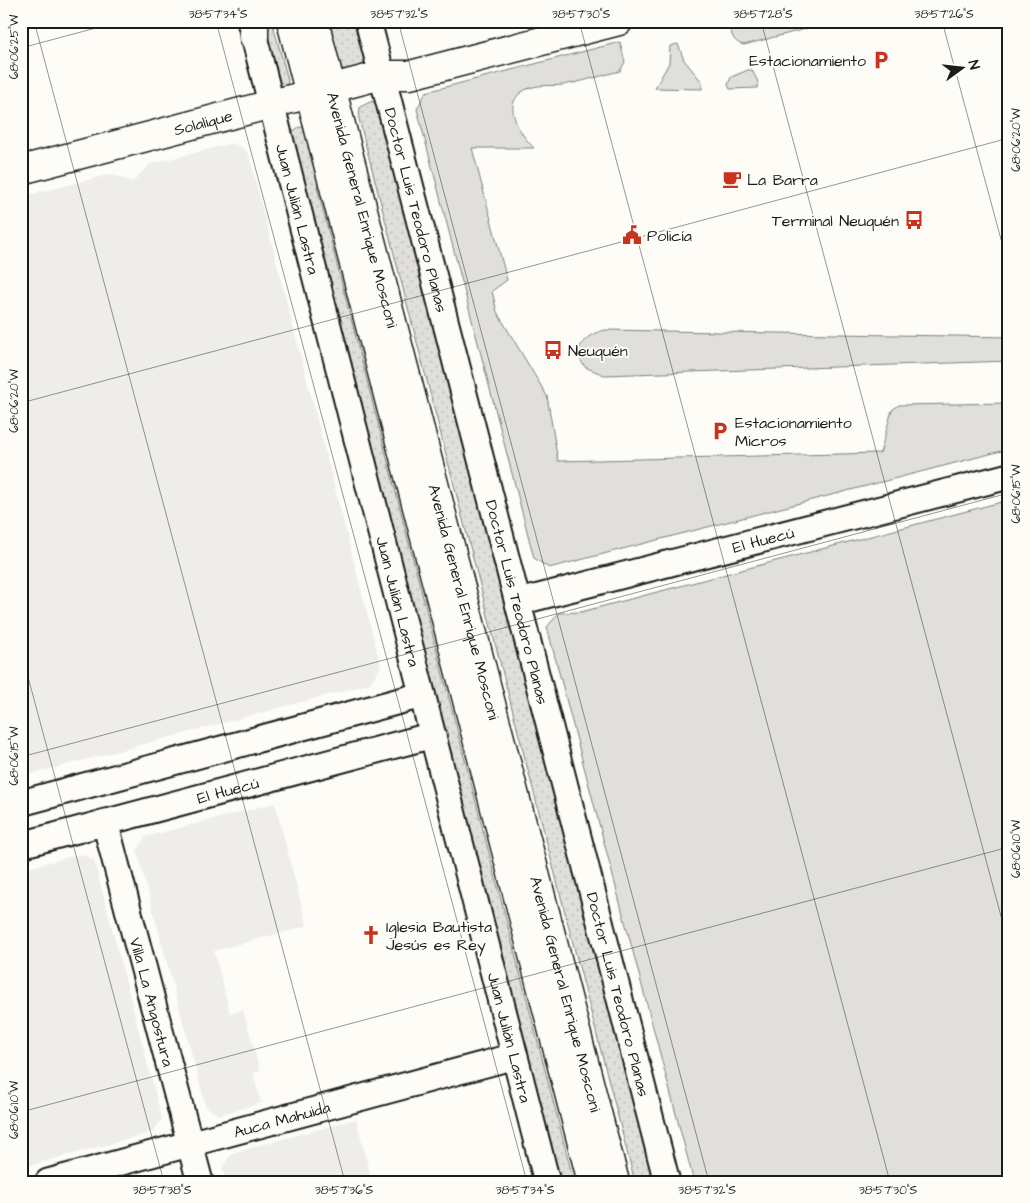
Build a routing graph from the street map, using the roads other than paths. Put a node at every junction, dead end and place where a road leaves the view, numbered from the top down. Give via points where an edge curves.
1 (291, 21) edge
2 (314, 21) edge
3 (368, 21) edge
4 (549, 21) edge
5 (619, 21) edge
6 (253, 26) edge
7 (382, 75) junction
8 (321, 91) junction
9 (271, 104) junction
10 (21, 170) edge
11 (1009, 476) edge
12 (518, 602) junction
13 (422, 695) junction
14 (433, 735) junction
15 (21, 803) edge
16 (105, 822) junction
17 (21, 845) edge
18 (515, 1056) junction
19 (190, 1144) junction
20 (48, 1182) edge
21 (200, 1182) edge
22 (547, 1182) edge
23 (592, 1182) edge
24 (615, 1182) edge
25 (667, 1182) edge

1 - 8 main road, Avenida General Enrique Mosconi
2 - 8 main road, Avenida General Enrique Mosconi
3 - 7 street, Doctor Luis Teodoro Planas
4 - 7 main road, Solalique via 406,58
5 - 7 main road, Solalique via 410,75
6 - 9 street, Juan Julián Lastra
7 - 8 main road, Solalique
7 - 12 street, Doctor Luis Teodoro Planas
8 - 9 main road, Solalique
8 - 23 main road, Avenida General Enrique Mosconi
8 - 24 main road, Avenida General Enrique Mosconi
9 - 10 main road, Solalique
9 - 13 street, Juan Julián Lastra
11 - 12 street, El Huecú
12 - 25 street, Doctor Luis Teodoro Planas
13 - 14 street, Juan Julián Lastra
13 - 15 street
14 - 16 street, El Huecú
14 - 18 street, Juan Julián Lastra
16 - 17 street, El Huecú
16 - 19 street, Villa La Angostura
18 - 19 street, Auca Mahuida
18 - 22 street, Juan Julián Lastra
19 - 20 street, Auca Mahuida
19 - 21 street, Villa La Angostura

